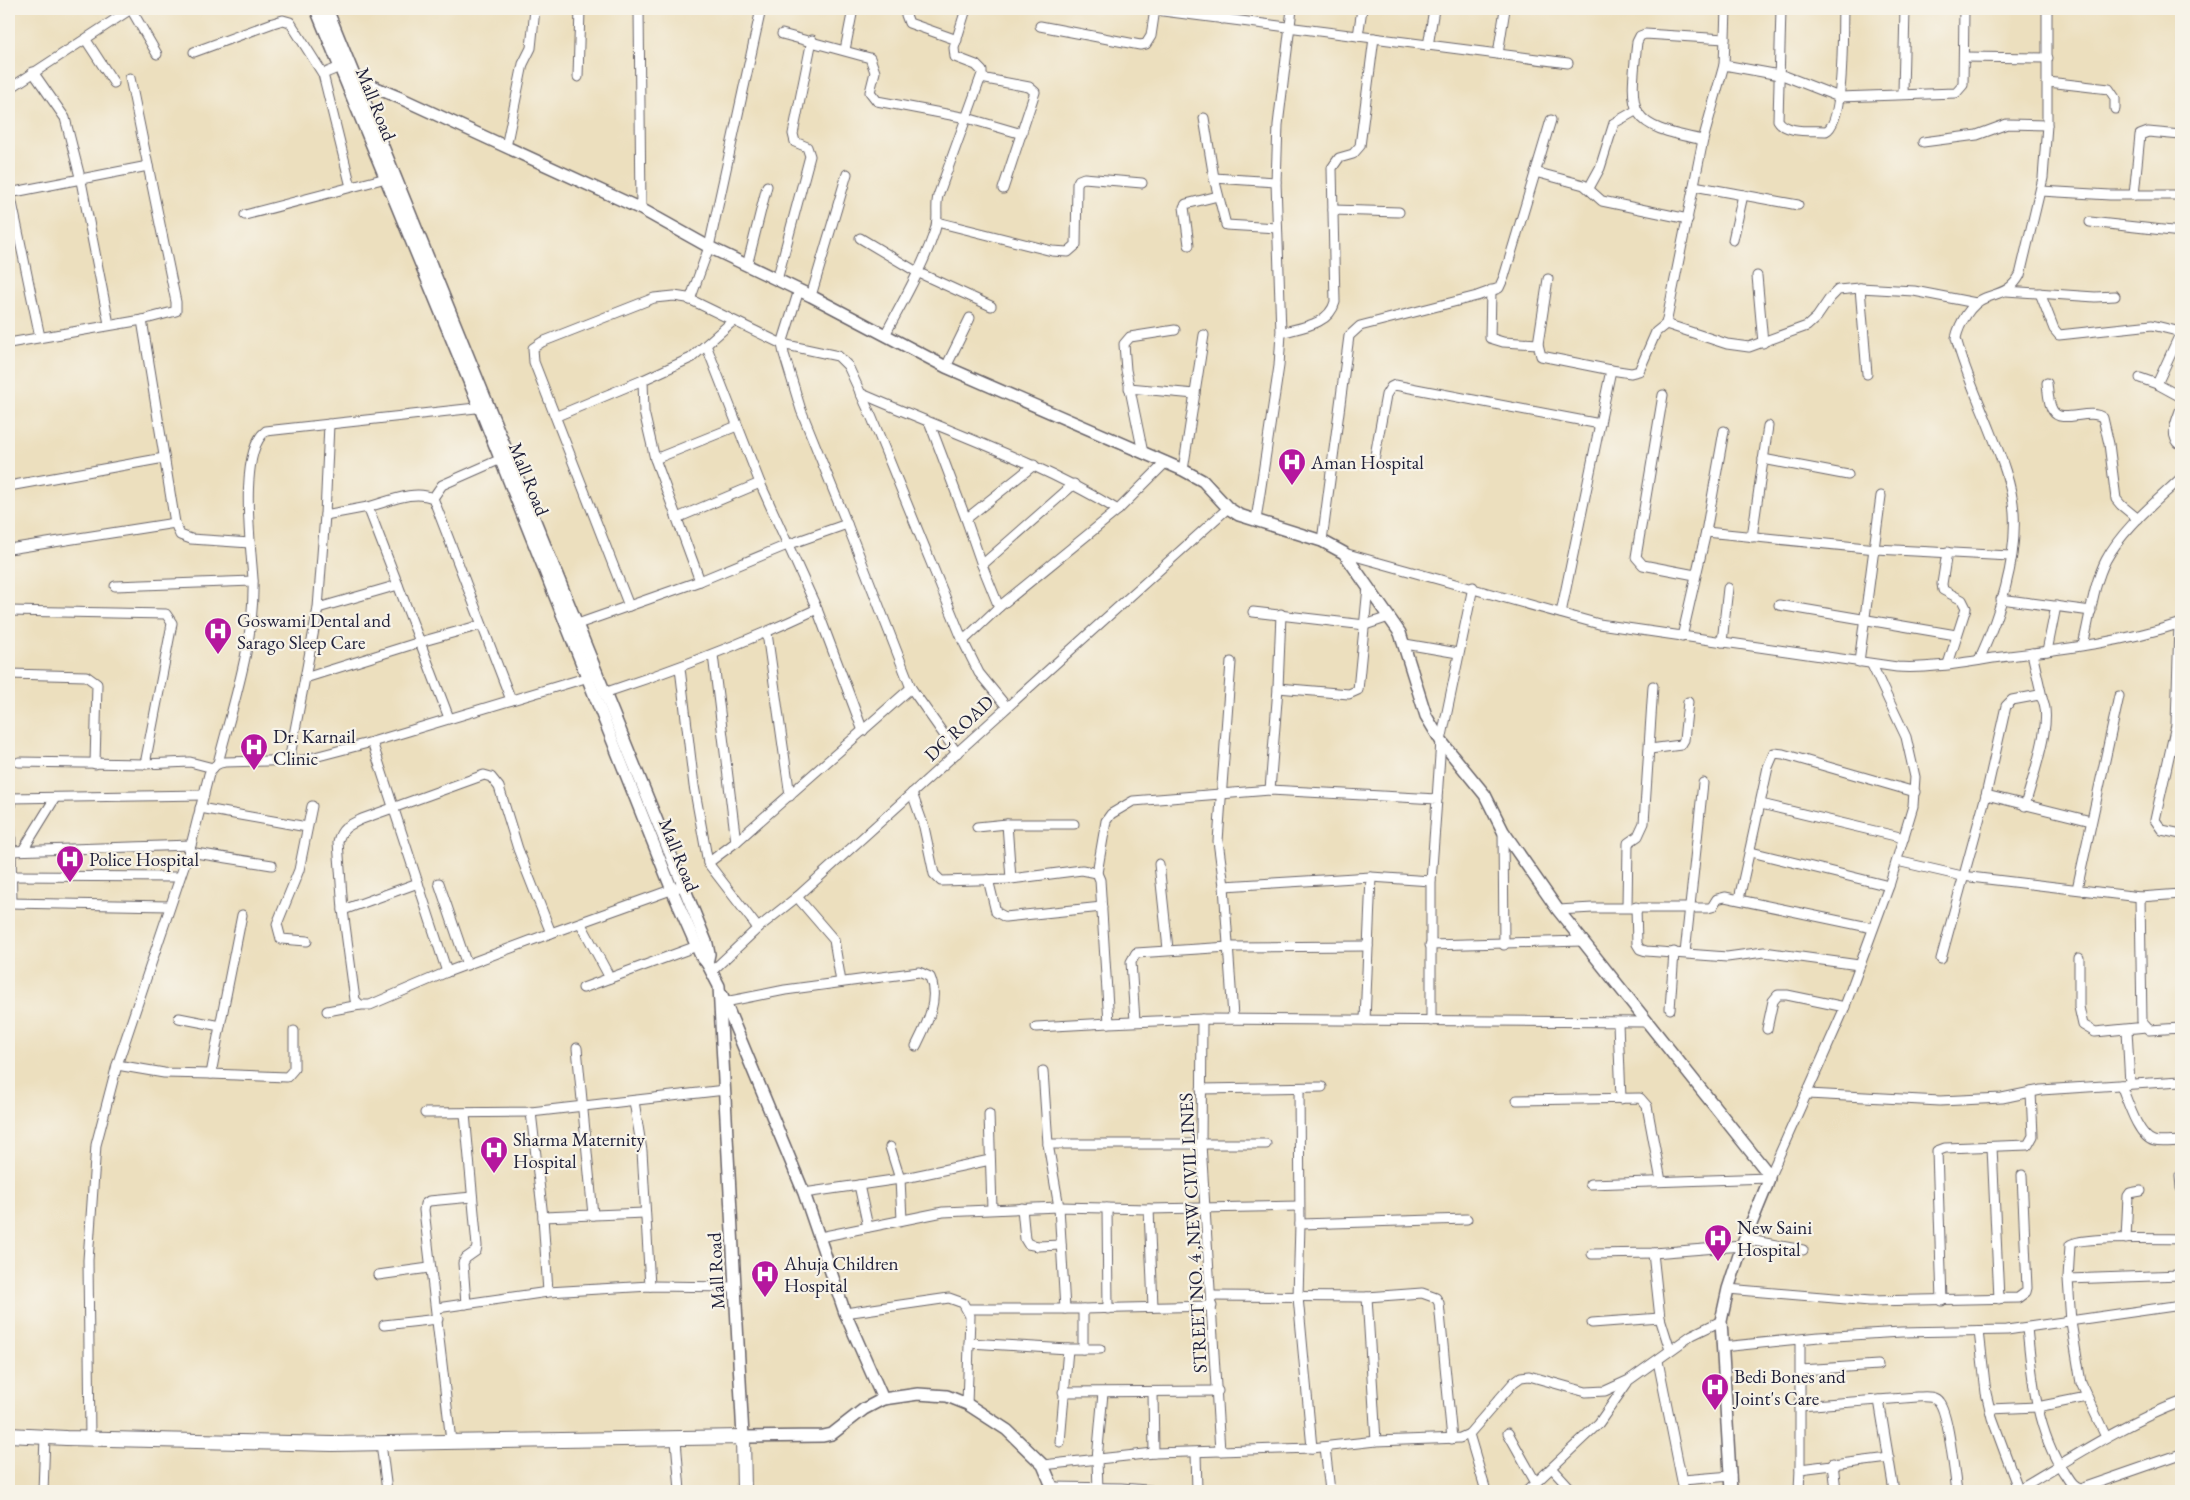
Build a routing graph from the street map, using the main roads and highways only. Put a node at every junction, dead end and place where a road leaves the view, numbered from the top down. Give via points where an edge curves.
1 (316, 9) edge
2 (327, 9) edge
3 (344, 68) junction
4 (357, 80) junction
5 (390, 177) junction
6 (485, 407) junction
7 (572, 626) junction
8 (592, 676) junction
9 (677, 888) junction
10 (709, 967) junction
11 (719, 986) junction
12 (883, 1399) junction
13 (9, 1435) edge
14 (743, 1437) junction
15 (1053, 1489) edge
16 (744, 1491) edge
17 (1731, 1491) edge

1 - 3 main road, Mall Road
2 - 3 main road, Mall Road
3 - 4 main road, Mall Road
3 - 5 main road, Mall Road
4 - 5 main road, Mall Road
4 - 17 main road via 641,209 946,367 1183,470 1203,481 1239,515 1322,541 1344,553 1405,644 1426,716 1441,741 1485,795 1503,830 1558,910 1769,1178 1743,1243 1728,1289 1722,1322
5 - 6 main road, Mall Road
6 - 7 main road, Mall Road
6 - 7 main road, Mall Road via 501,459
7 - 8 main road, Mall Road
8 - 9 main road, Mall Road
8 - 9 main road, Mall Road via 604,693
9 - 10 main road, Mall Road via 697,946
9 - 10 main road, Mall Road via 707,944
10 - 11 main road, Mall Road
11 - 12 main road via 804,1193 845,1313
11 - 14 main road, Mall Road
12 - 14 main road via 864,1409 832,1434
12 - 15 main road via 918,1394 947,1396 967,1404 1007,1430 1043,1465
13 - 14 highway via 381,1443
14 - 16 highway, Mall Road

